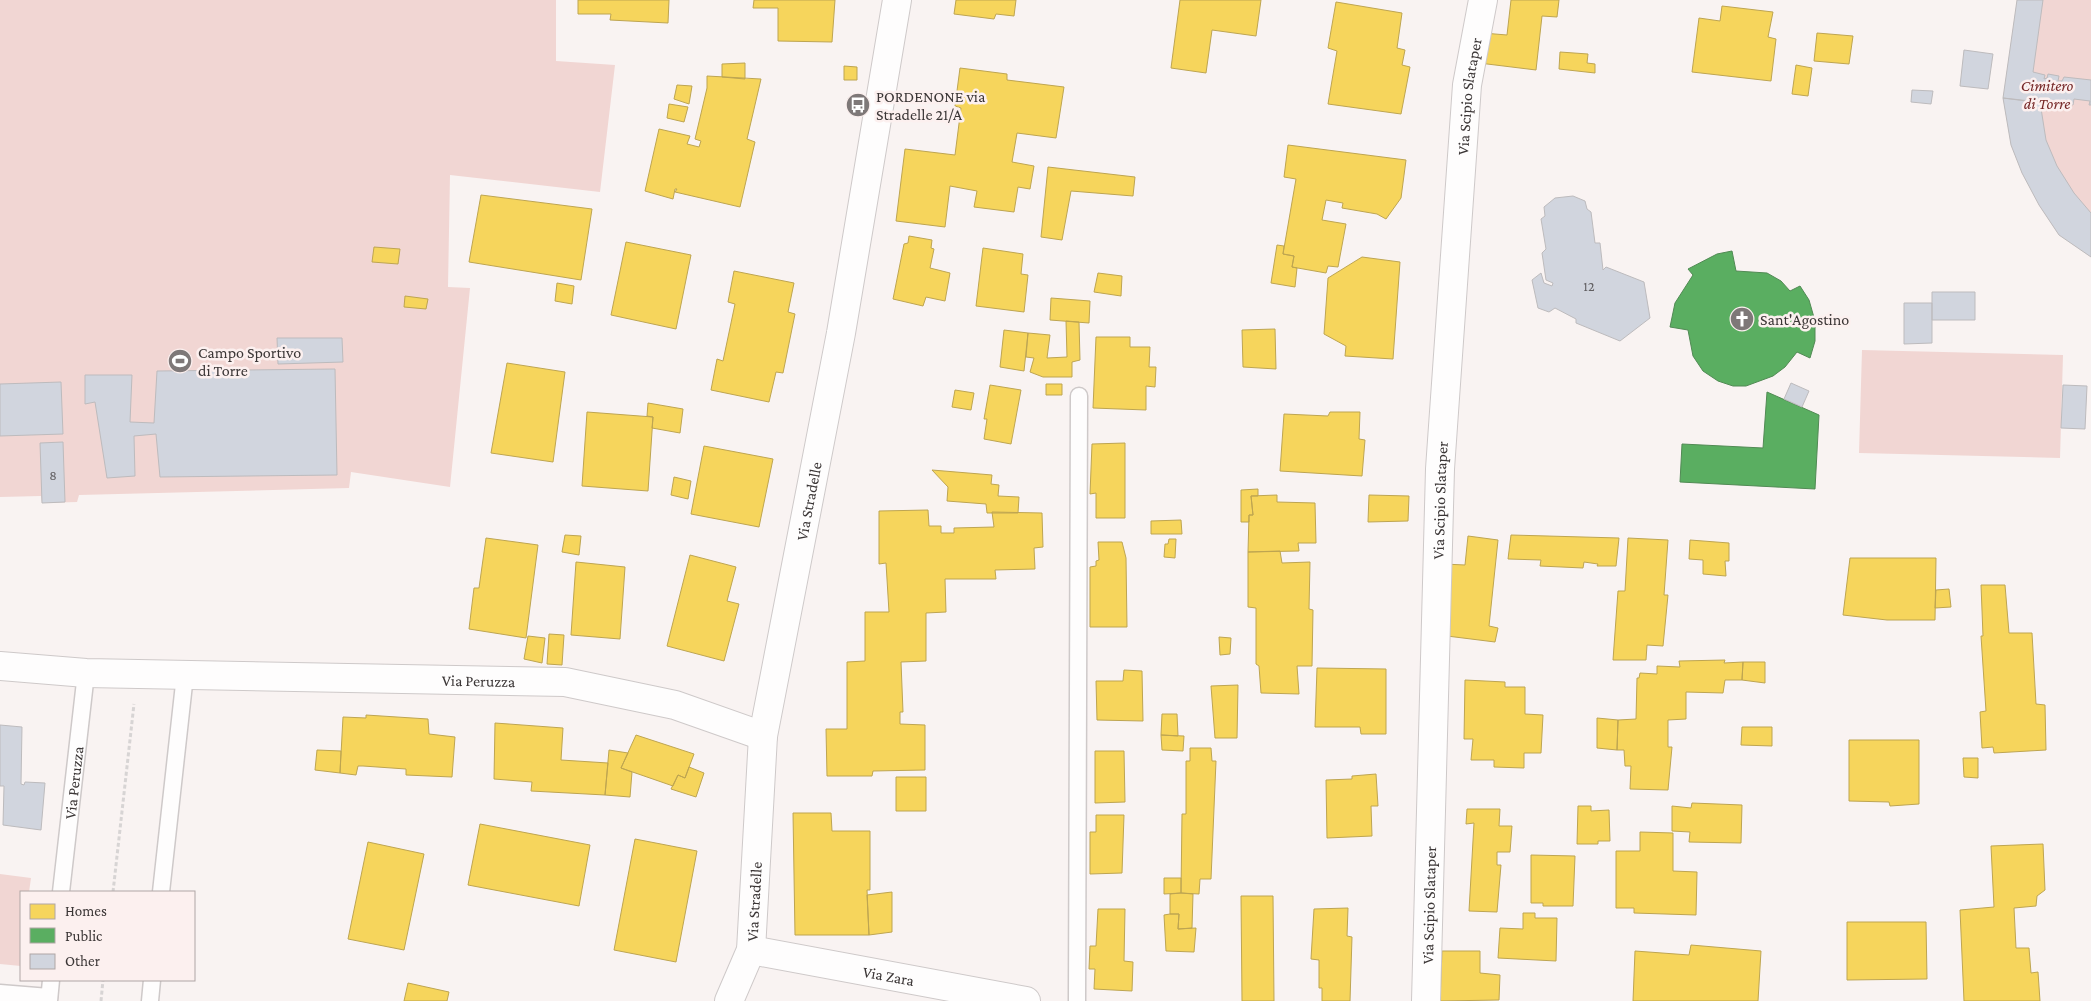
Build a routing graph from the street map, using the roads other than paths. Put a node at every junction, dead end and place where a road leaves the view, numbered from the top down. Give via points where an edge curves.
1 (897, 0) edge
2 (1483, 0) edge
3 (1079, 396) dead end
4 (0, 666) edge
5 (86, 673) junction
6 (185, 675) junction
7 (763, 736) junction
8 (61, 891) edge
9 (162, 891) edge
10 (751, 950) junction
11 (51, 981) edge
12 (152, 981) edge
13 (0, 993) edge
14 (49, 999) edge
15 (150, 1001) edge
16 (730, 1001) edge
17 (1026, 1001) edge
18 (1077, 1001) edge
19 (1426, 1001) edge

1 - 7 street, Via Stradelle via 839,342
2 - 19 street, Via Scipio Slataper via 1467,85 1440,469
3 - 18 lane
4 - 5 street, Via Peruzza
5 - 6 street, Via Peruzza
5 - 8 lane, Via Peruzza
6 - 7 street, Via Peruzza via 565,682 675,705
6 - 9 lane
7 - 10 street, Via Stradelle
10 - 16 street, Via Stradelle
10 - 17 street, Via Zara
11 - 14 lane
12 - 15 lane
13 - 14 lane

